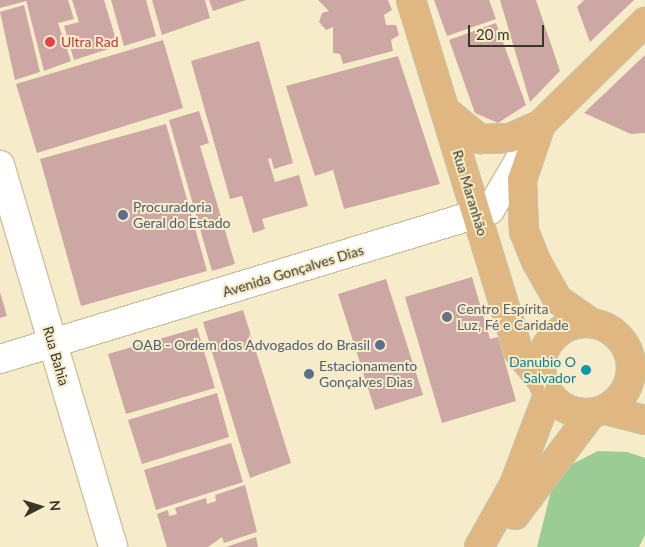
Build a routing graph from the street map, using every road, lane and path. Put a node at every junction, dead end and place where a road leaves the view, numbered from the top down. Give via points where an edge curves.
1 (411, 0) edge
2 (645, 22) edge
3 (446, 111) junction
4 (541, 124) junction
5 (0, 165) edge
6 (477, 215) junction
7 (590, 322) junction
8 (52, 343) junction
9 (0, 358) edge
10 (639, 368) edge
11 (545, 387) junction
12 (598, 412) junction
13 (645, 420) edge
14 (113, 547) edge
15 (478, 547) edge
16 (497, 547) edge

1 - 3 main road, Rua Maranhão
2 - 4 main road
3 - 4 main road via 480,139 510,138
3 - 6 main road, Rua Maranhão
4 - 6 street, Avenida Gonçalves Dias via 490,210
4 - 7 main road via 524,167 520,212 536,261 558,300
5 - 8 street, Rua Bahia
6 - 8 street, Avenida Gonçalves Dias
6 - 11 main road, Rua Maranhão via 518,351
7 - 10 main road via 604,326 626,344
7 - 11 main road via 573,325 548,346 541,362
8 - 9 street, Avenida Gonçalves Dias
8 - 14 street, Rua Bahia
10 - 12 main road via 620,398
11 - 12 main road via 575,414
11 - 15 main road via 514,485
12 - 13 main road
12 - 16 main road via 531,489

